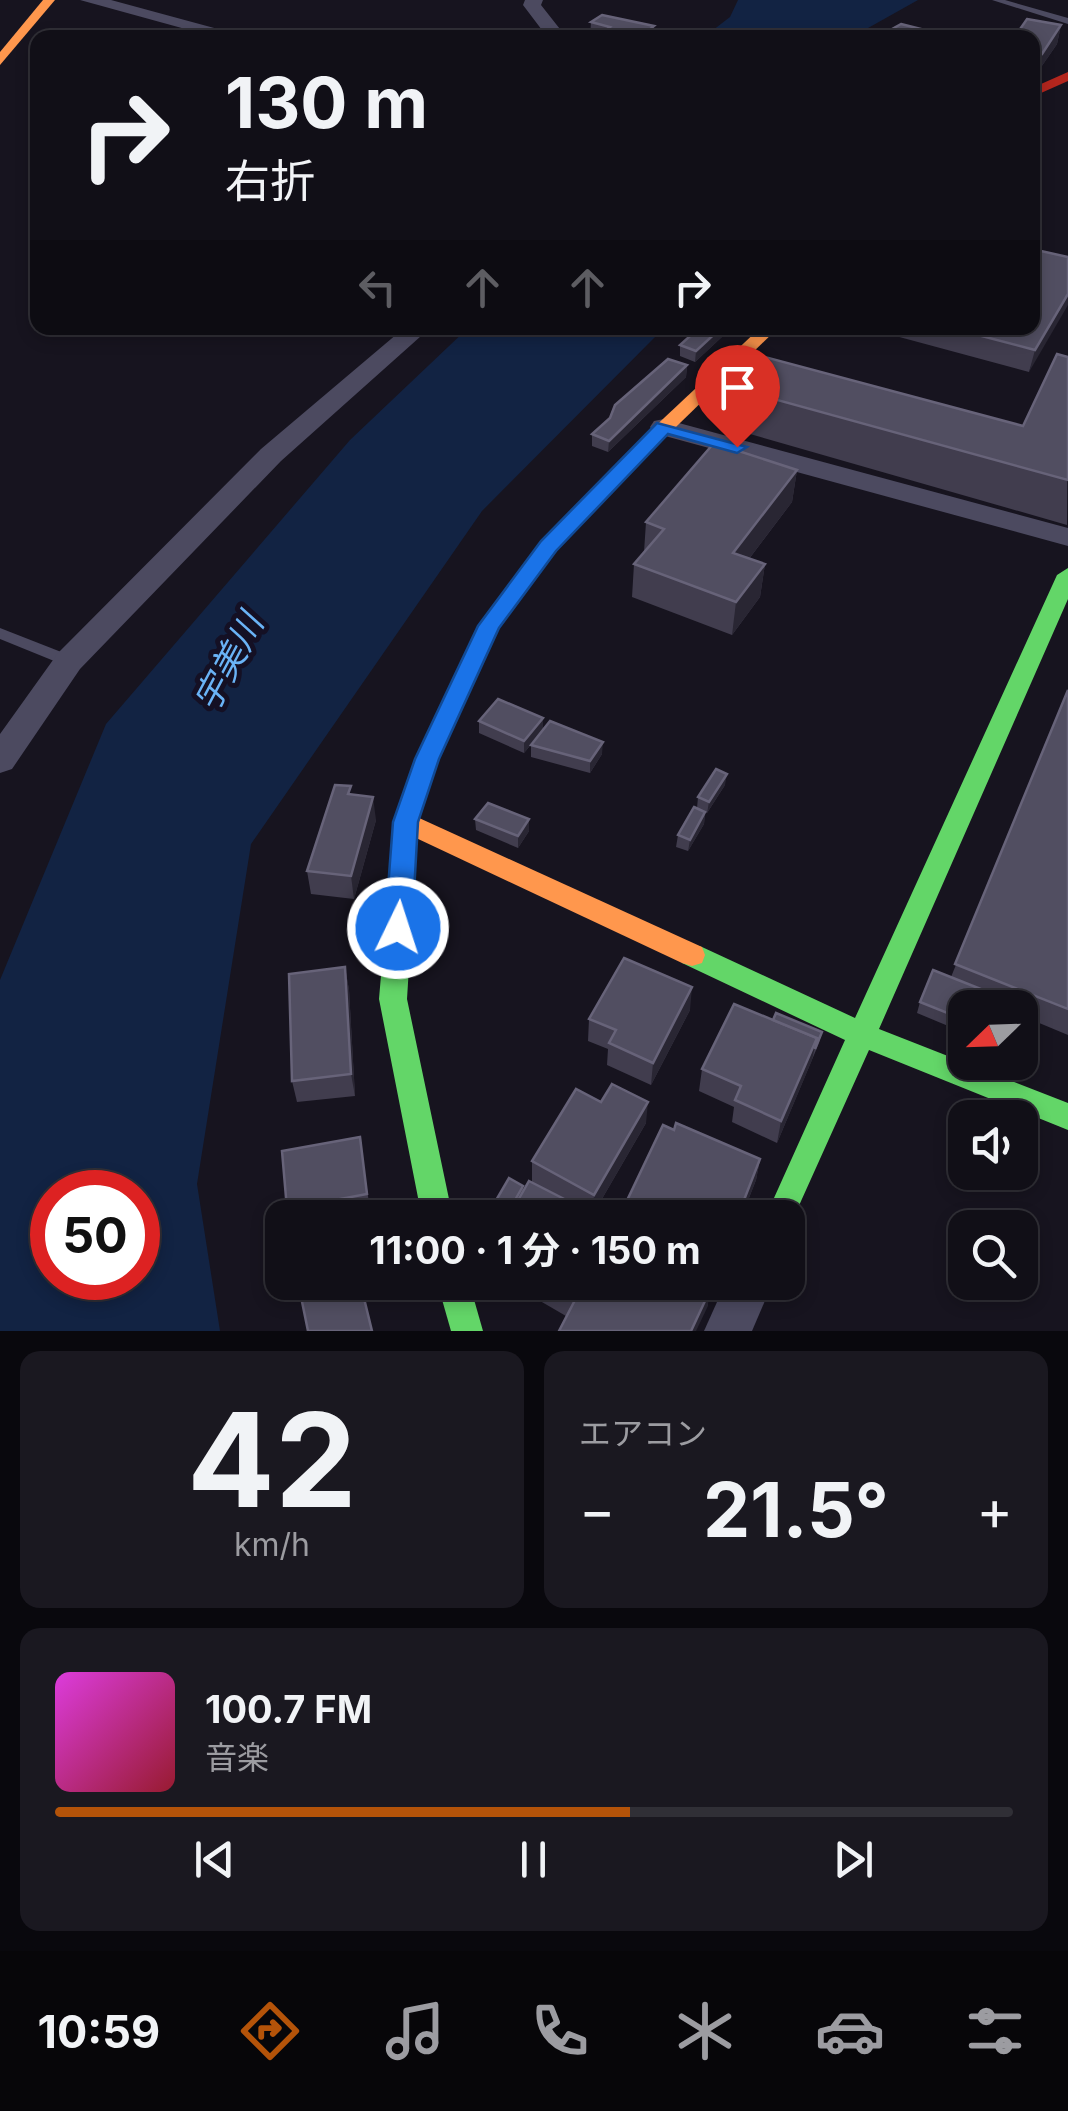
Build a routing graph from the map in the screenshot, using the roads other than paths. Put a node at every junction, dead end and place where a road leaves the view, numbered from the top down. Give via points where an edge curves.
1 (49, 0) edge
2 (89, 0) edge
3 (534, 0) edge
4 (996, 0) edge
5 (1068, 21) edge
6 (210, 30) edge
7 (552, 30) edge
8 (0, 60) edge
9 (1068, 76) edge
10 (1040, 88) edge
11 (410, 335) edge
12 (762, 335) edge
13 (664, 427) junction
14 (1068, 538) edge
15 (1068, 575) edge
16 (0, 633) edge
17 (69, 661) junction
18 (0, 760) edge
19 (406, 822) junction
20 (864, 1035) junction
21 (1068, 1117) edge
22 (434, 1200) edge
23 (788, 1200) edge
24 (458, 1300) edge
25 (742, 1300) edge
26 (466, 1331) edge
27 (728, 1331) edge

1 - 8 main road
2 - 6 street
3 - 7 street
4 - 5 lane
9 - 10 main road
11 - 17 street via 271,455
12 - 13 main road
13 - 14 street
13 - 19 main road via 548,546 489,626 427,759
15 - 20 main road
16 - 17 lane
17 - 18 street
19 - 20 main road
19 - 22 main road via 393,999
20 - 21 main road
20 - 23 main road
24 - 26 main road
25 - 27 street

